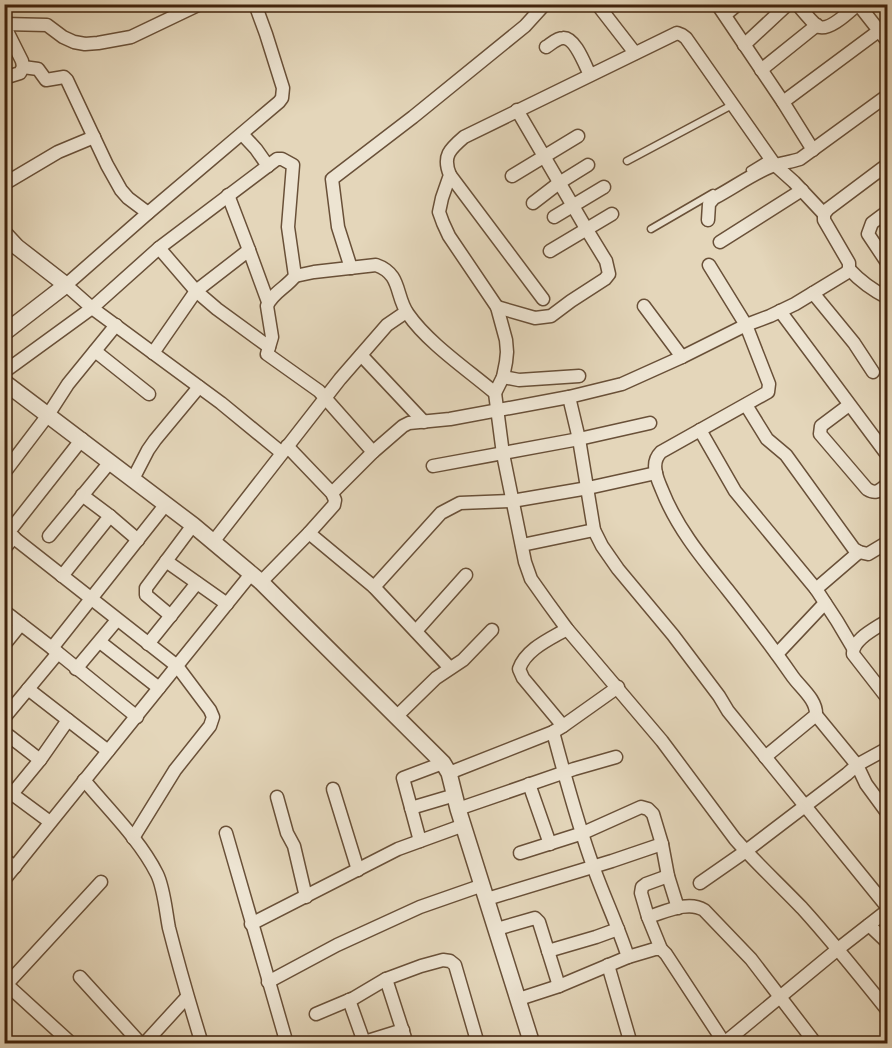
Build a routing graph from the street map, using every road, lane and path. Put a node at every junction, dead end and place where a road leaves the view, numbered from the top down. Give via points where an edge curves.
1 (200, 4) edge
2 (255, 4) edge
3 (546, 4) edge
4 (597, 4) edge
5 (717, 4) edge
6 (738, 4) edge
7 (788, 4) edge
8 (797, 4) edge
9 (725, 15) junction
10 (4, 25) edge
11 (817, 25) junction
12 (883, 27) edge
13 (888, 42) edge
14 (744, 45) junction
15 (546, 47) dead end
16 (635, 53) junction
17 (23, 67) junction
18 (761, 70) junction
19 (590, 75) junction
20 (4, 78) edge
21 (887, 95) edge
22 (783, 102) junction
23 (732, 104) junction
24 (518, 110) junction
25 (242, 134) junction
26 (578, 136) dead end
27 (94, 137) junction
28 (813, 150) junction
29 (544, 156) junction
30 (627, 161) dead end
31 (773, 162) junction
32 (888, 164) edge
33 (588, 165) dead end
34 (268, 166) junction
35 (450, 175) junction
36 (512, 176) dead end
37 (559, 183) junction
38 (4, 184) edge
39 (603, 187) dead end
40 (802, 190) junction
41 (228, 195) junction
42 (533, 202) dead end
43 (573, 206) junction
44 (888, 211) edge
45 (148, 213) junction
46 (612, 214) dead end
47 (824, 214) junction
48 (554, 217) dead end
49 (708, 220) dead end
50 (587, 230) junction
51 (651, 230) dead end
52 (4, 233) edge
53 (720, 242) dead end
54 (159, 248) junction
55 (249, 250) junction
56 (550, 251) dead end
57 (709, 264) dead end
58 (888, 264) edge
59 (351, 268) junction
60 (849, 269) junction
61 (295, 276) junction
62 (66, 285) junction
63 (196, 291) junction
64 (813, 292) junction
65 (888, 298) edge
66 (543, 299) dead end
67 (268, 302) junction
68 (644, 306) dead end
69 (496, 307) junction
70 (92, 308) junction
71 (780, 311) junction
72 (406, 312) junction
73 (116, 325) junction
74 (746, 325) junction
75 (4, 333) edge
76 (269, 347) junction
77 (95, 351) junction
78 (153, 353) junction
79 (361, 355) junction
80 (682, 357) junction
81 (4, 372) edge
82 (873, 372) dead end
83 (579, 376) dead end
84 (503, 377) junction
85 (4, 382) edge
86 (199, 387) junction
87 (495, 393) junction
88 (148, 394) dead end
89 (569, 397) junction
90 (325, 398) junction
91 (746, 405) junction
92 (849, 405) junction
93 (496, 410) junction
94 (48, 415) junction
95 (424, 422) junction
96 (650, 423) dead end
97 (700, 430) junction
98 (579, 439) junction
99 (82, 440) junction
100 (284, 450) junction
101 (373, 452) junction
102 (503, 454) junction
103 (888, 456) edge
104 (110, 462) junction
105 (433, 466) dead end
106 (4, 473) edge
107 (656, 473) junction
108 (133, 479) junction
109 (888, 484) edge
110 (588, 488) junction
111 (332, 493) junction
112 (82, 495) junction
113 (512, 501) junction
114 (166, 504) junction
115 (110, 516) junction
116 (194, 525) junction
117 (594, 530) junction
118 (309, 533) junction
119 (9, 534) edge
120 (49, 536) dead end
121 (138, 540) junction
122 (213, 542) junction
123 (888, 543) edge
124 (522, 545) junction
125 (4, 549) edge
126 (859, 552) junction
127 (166, 561) junction
128 (466, 575) dead end
129 (62, 576) junction
130 (256, 578) junction
131 (197, 583) junction
132 (374, 587) junction
133 (816, 590) junction
134 (91, 600) junction
135 (825, 603) junction
136 (227, 604) junction
137 (4, 611) edge
138 (171, 616) junction
139 (117, 620) junction
140 (888, 620) edge
141 (21, 624) junction
142 (567, 628) junction
143 (492, 630) dead end
144 (416, 631) junction
145 (100, 642) junction
146 (148, 644) junction
147 (4, 645) edge
148 (853, 648) junction
149 (55, 650) junction
150 (777, 654) junction
151 (177, 666) junction
152 (450, 668) junction
153 (76, 669) junction
154 (618, 687) junction
155 (159, 688) junction
156 (28, 689) junction
157 (885, 693) edge
158 (816, 715) junction
159 (136, 717) junction
160 (397, 717) junction
161 (4, 718) edge
162 (68, 720) junction
163 (558, 729) junction
164 (4, 732) edge
165 (888, 748) edge
166 (108, 751) junction
167 (616, 757) dead end
168 (765, 757) junction
169 (40, 760) junction
170 (856, 765) junction
171 (446, 768) junction
172 (564, 772) junction
173 (84, 780) junction
174 (530, 784) junction
175 (333, 789) dead end
176 (8, 791) edge
177 (277, 796) dead end
178 (457, 802) junction
179 (804, 806) junction
180 (411, 808) junction
181 (888, 814) edge
182 (51, 822) junction
183 (464, 825) junction
184 (226, 833) dead end
185 (583, 833) junction
186 (132, 838) junction
187 (420, 841) junction
188 (550, 844) junction
189 (662, 844) junction
190 (746, 851) junction
191 (520, 854) dead end
192 (4, 859) edge
193 (15, 867) junction
194 (593, 867) junction
195 (358, 870) junction
196 (668, 876) junction
197 (4, 880) edge
198 (101, 882) dead end
199 (700, 883) dead end
200 (485, 892) junction
201 (306, 897) junction
202 (678, 908) junction
203 (888, 909) edge
204 (648, 917) junction
205 (252, 924) junction
206 (869, 925) junction
207 (618, 928) junction
208 (497, 929) junction
209 (888, 943) edge
210 (661, 949) junction
211 (838, 949) junction
212 (548, 951) junction
213 (628, 957) junction
214 (608, 965) junction
215 (80, 977) dead end
216 (386, 979) junction
217 (268, 982) junction
218 (559, 986) junction
219 (7, 987) edge
220 (187, 997) junction
221 (780, 997) junction
222 (519, 999) junction
223 (349, 1000) junction
224 (888, 1011) edge
225 (316, 1014) dead end
226 (403, 1030) junction
227 (361, 1043) edge
228 (724, 1043) edge
229 (72, 1044) edge
230 (143, 1044) edge
231 (202, 1044) edge
232 (286, 1044) edge
233 (407, 1044) edge
234 (478, 1044) edge
235 (532, 1044) edge
236 (631, 1044) edge
237 (816, 1044) edge

1 - 10 street via 131,37 98,43 74,42 47,26
2 - 25 street via 283,88 282,98
3 - 59 street via 516,33 332,179 338,227
4 - 16 street
5 - 9 street
6 - 9 street
7 - 14 street
8 - 11 street
9 - 14 street
10 - 17 street
11 - 12 street via 829,27 858,4
11 - 18 street
12 - 13 street
12 - 22 street
14 - 18 street
15 - 19 street via 559,38 570,39
16 - 19 street
16 - 23 street via 671,35 682,35
17 - 20 street via 20,73
17 - 27 street via 38,69 46,80 66,78
18 - 22 street
19 - 24 street
21 - 28 street
22 - 28 street
23 - 30 lane
23 - 31 street
24 - 29 street
24 - 35 street via 453,146 447,156
25 - 34 street
25 - 45 street
26 - 29 street
27 - 38 street via 58,152
27 - 45 street via 121,190
28 - 31 street via 788,164
29 - 36 street
29 - 37 street
31 - 40 street
31 - 49 street via 714,198 709,204
31 - 51 lane
32 - 47 street
33 - 37 street
34 - 41 street
34 - 61 street via 277,159 292,165 288,227
35 - 66 street
35 - 69 street via 439,212 449,236
37 - 42 street
37 - 43 street
39 - 43 street
40 - 47 street
40 - 53 street
41 - 54 street
41 - 55 street
43 - 48 street
43 - 50 street
44 - 58 street via 872,223 868,234
45 - 62 street
46 - 50 street
47 - 60 street
50 - 56 street
50 - 69 street via 606,261 609,274 605,279 551,316 535,318
52 - 62 street
54 - 63 street
54 - 70 street
55 - 63 street
55 - 67 street
57 - 74 street
59 - 61 street
59 - 72 street via 383,267 398,285
60 - 64 street
60 - 65 street via 871,290
61 - 67 street
62 - 70 street
62 - 75 street
63 - 76 street
63 - 78 street
64 - 71 street
64 - 82 street
67 - 76 street via 272,337
68 - 80 street
69 - 84 street via 506,340
70 - 73 street
70 - 81 street
71 - 74 street
71 - 92 street
72 - 79 street via 387,325
72 - 87 street via 432,340
73 - 77 street
73 - 78 street
74 - 80 street
74 - 91 street via 769,384 768,392
76 - 90 street via 267,354
77 - 88 street
77 - 94 street
78 - 86 street
79 - 90 street
79 - 95 street
80 - 89 street via 622,384
83 - 84 street via 519,380
84 - 87 street
85 - 94 street
86 - 100 street
86 - 108 street via 155,440
87 - 93 street
89 - 93 street
89 - 98 street
90 - 100 street
90 - 101 street
91 - 97 street
91 - 126 street via 767,439 786,455
92 - 103 street
92 - 109 street via 821,426 820,434 872,493
93 - 95 street
93 - 102 street
94 - 99 street
94 - 106 street
95 - 101 street via 403,426
96 - 98 street
97 - 107 street via 661,452 655,462
97 - 133 street via 735,491
98 - 102 street
98 - 110 street
99 - 104 street
99 - 119 street
100 - 111 street
100 - 122 street
101 - 111 street
102 - 105 street
102 - 113 street
104 - 108 street
104 - 112 street
107 - 110 street
107 - 150 street via 669,508 695,550
108 - 114 street
110 - 113 street
110 - 117 street
111 - 118 street via 334,505
112 - 115 street
112 - 120 street
113 - 124 street
113 - 132 street via 460,503 441,513
114 - 116 street
114 - 121 street
115 - 121 street
115 - 129 street
116 - 122 street
116 - 127 street
117 - 124 street
117 - 168 street via 618,569
118 - 130 street
118 - 132 street
119 - 125 street
119 - 129 street
121 - 134 street
122 - 130 street
123 - 126 street via 868,554
124 - 142 street via 531,579
126 - 133 street
127 - 131 street
127 - 138 street via 145,592
128 - 144 street
129 - 134 street
130 - 136 street
130 - 160 street
131 - 136 street
131 - 138 street
132 - 144 street
133 - 135 street
134 - 139 street
134 - 149 street
135 - 148 street
135 - 150 street
136 - 151 street
137 - 141 street
138 - 146 street
139 - 145 street
139 - 146 street
140 - 148 street
141 - 147 street
141 - 149 street
142 - 154 street
142 - 163 street via 529,653 519,669
143 - 152 street
144 - 152 street
145 - 153 street
145 - 155 street
146 - 151 street
148 - 157 street via 853,654
149 - 153 street
149 - 156 street
150 - 158 street via 807,693
151 - 155 street
151 - 186 street via 213,717
152 - 160 street
153 - 159 street
154 - 163 street
154 - 190 street
155 - 159 street
156 - 161 street
156 - 162 street
158 - 168 street
158 - 170 street
159 - 166 street
160 - 171 street
162 - 166 street
162 - 169 street
163 - 171 street
163 - 172 street
164 - 169 street
165 - 170 street
166 - 173 street
167 - 172 street
168 - 179 street
169 - 176 street
170 - 179 street
170 - 181 street
171 - 178 street
171 - 180 street via 402,778
172 - 174 street
172 - 185 street
173 - 182 street
173 - 186 street
174 - 178 street
174 - 188 street
175 - 195 street
176 - 182 street
177 - 201 street
178 - 180 street
178 - 183 street
179 - 190 street
179 - 203 street
180 - 187 street
182 - 193 street
183 - 187 street
183 - 200 street
184 - 205 street
185 - 188 street
185 - 189 street via 641,807 653,814
185 - 194 street
186 - 220 street via 158,877
187 - 195 street
188 - 191 street
189 - 194 street
189 - 196 street
190 - 199 street
190 - 211 street
192 - 193 street
193 - 197 street
194 - 200 street
194 - 207 street
195 - 201 street
196 - 202 street
196 - 204 street via 642,887
198 - 219 street
200 - 208 street
200 - 217 street via 410,912
201 - 205 street
202 - 204 street
202 - 221 street via 693,906 704,910 751,959
203 - 206 street
204 - 210 street
205 - 217 street
206 - 209 street
206 - 211 street
207 - 212 street
207 - 213 street
208 - 212 street via 536,918
208 - 222 street
210 - 213 street
210 - 228 street
211 - 221 street
211 - 224 street
212 - 218 street
213 - 214 street
214 - 218 street
214 - 236 street
215 - 230 street
216 - 223 street
216 - 226 street
216 - 234 street via 421,966 450,961 455,965
217 - 232 street
218 - 222 street
219 - 229 street
220 - 230 street
220 - 231 street
221 - 228 street
221 - 237 street
222 - 235 street
223 - 225 street
223 - 227 street
226 - 227 street
226 - 233 street

